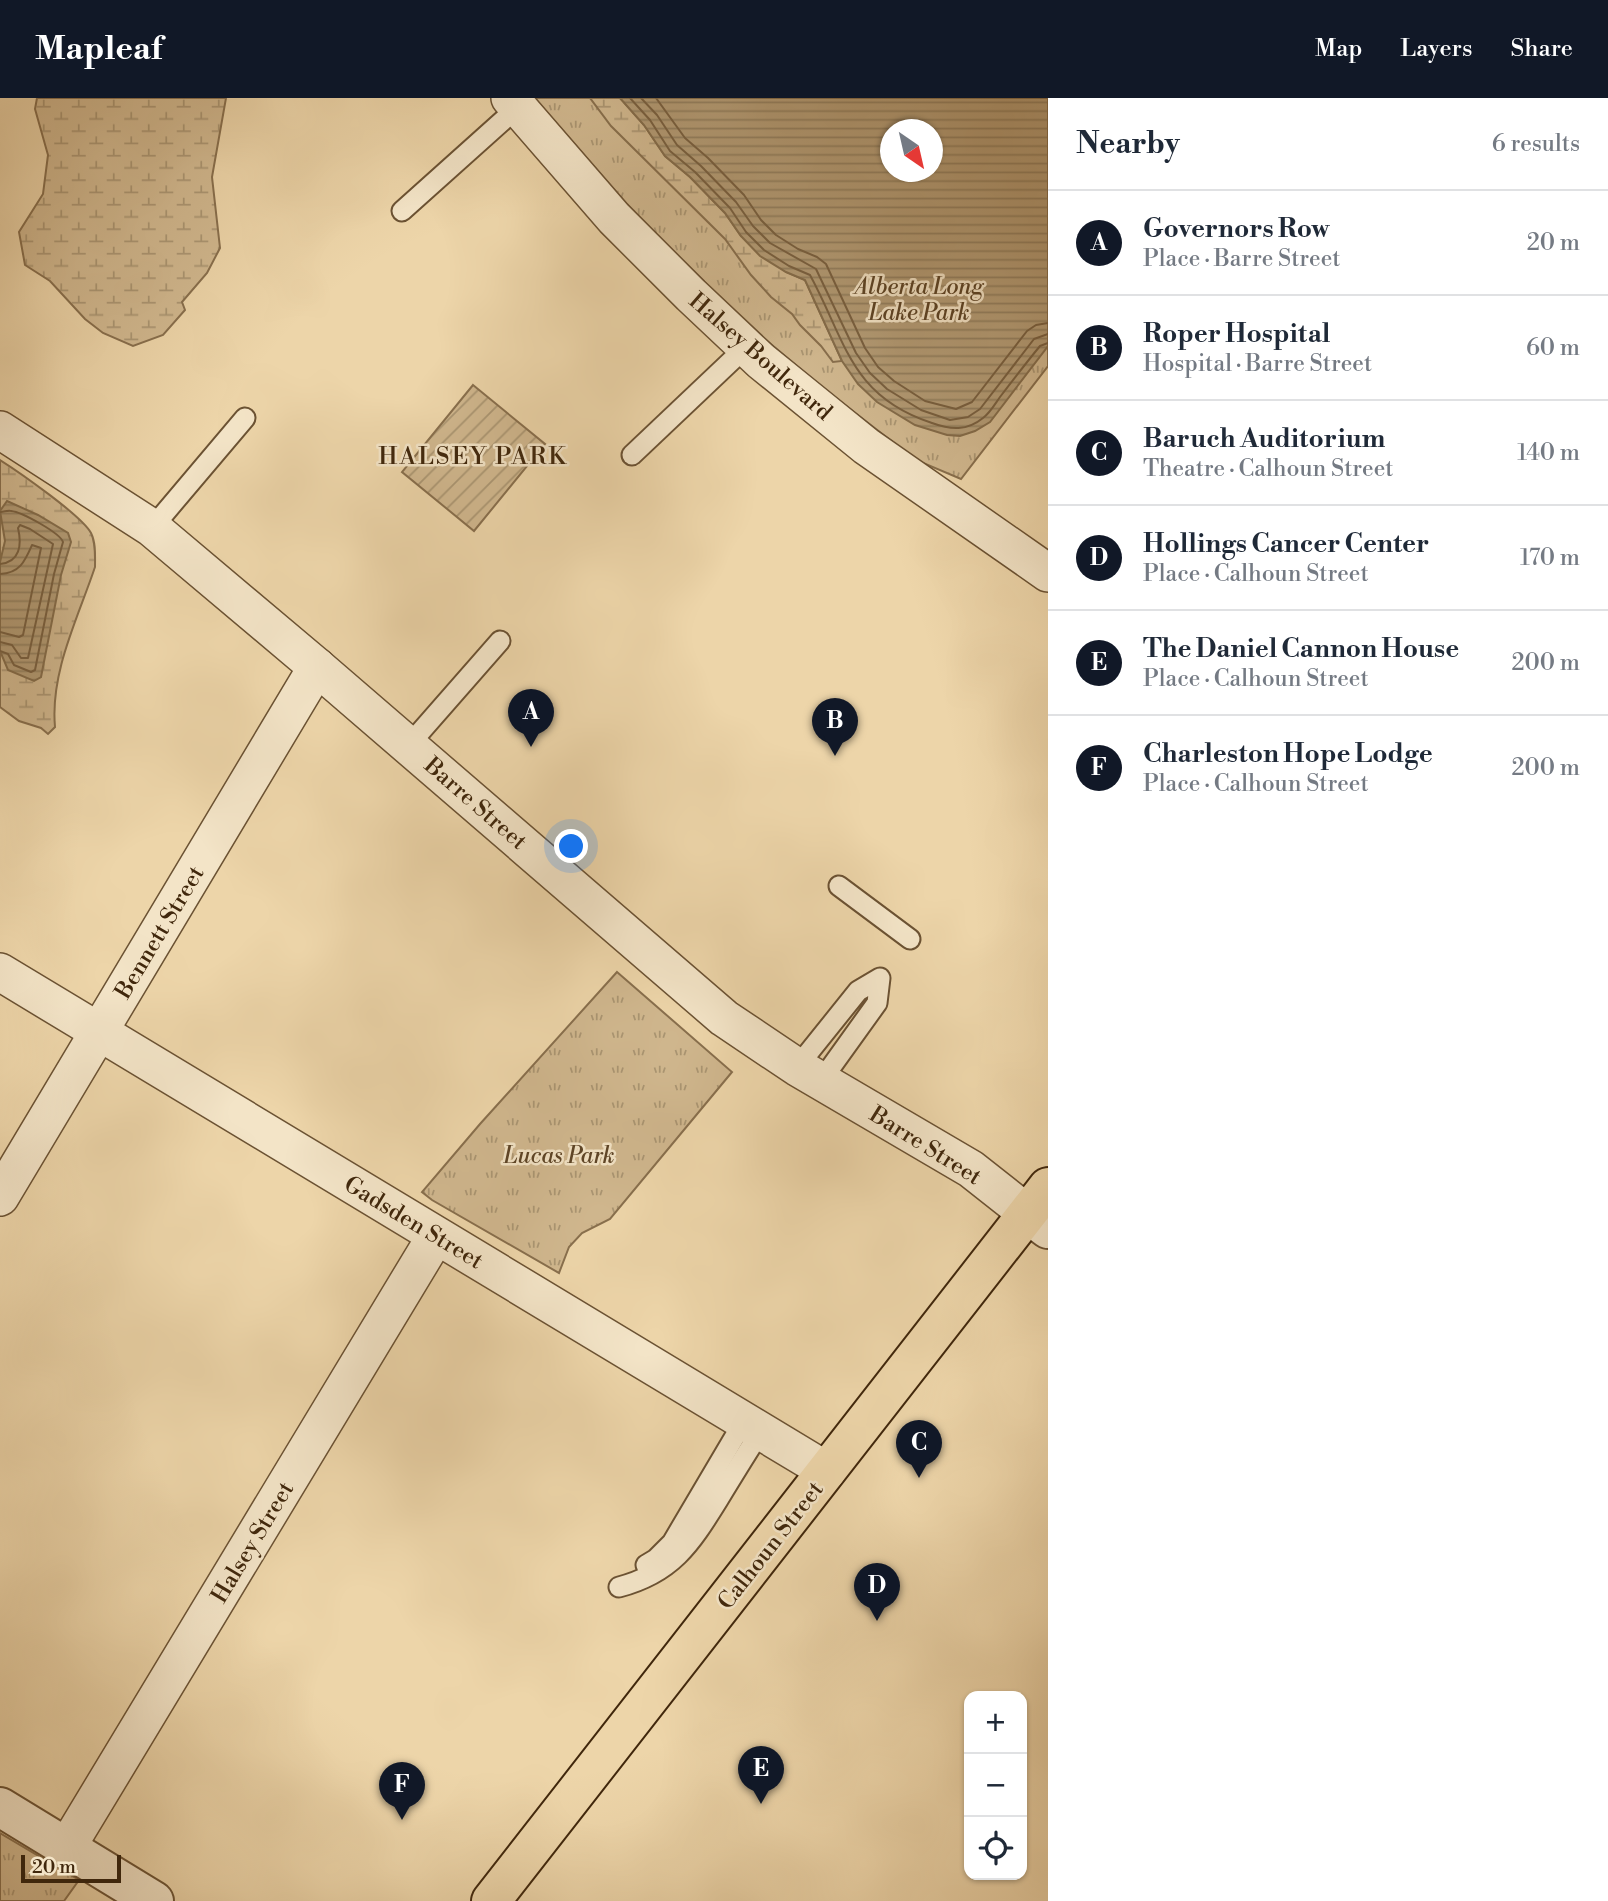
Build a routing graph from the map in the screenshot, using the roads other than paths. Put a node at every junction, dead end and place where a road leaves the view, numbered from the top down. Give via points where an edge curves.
1 (514, 102) edge
2 (402, 211) dead end
3 (746, 347) junction
4 (246, 418) dead end
5 (0, 429) edge
6 (632, 455) dead end
7 (152, 528) junction
8 (1048, 573) edge
9 (500, 641) dead end
10 (317, 667) junction
11 (408, 746) junction
12 (839, 886) dead end
13 (910, 939) dead end
14 (0, 972) edge
15 (99, 1032) junction
16 (809, 1074) junction
17 (0, 1197) edge
18 (1041, 1210) edge
19 (436, 1236) junction
20 (752, 1426) junction
21 (827, 1471) junction
22 (619, 1587) dead end
23 (0, 1807) edge
24 (67, 1847) junction
25 (134, 1896) edge
26 (491, 1901) edge

1 - 2 lane
1 - 3 street, Halsey Boulevard via 614,218
3 - 6 lane
3 - 8 street, Halsey Boulevard via 866,446
4 - 7 lane
5 - 7 street, Barre Street
7 - 10 street, Barre Street
9 - 11 lane
10 - 11 street, Barre Street
10 - 15 street, Bennett Street
11 - 16 street, Barre Street via 724,1018
12 - 13 lane
14 - 15 street, Gadsden Street
15 - 17 street, Bennett Street
15 - 19 street, Gadsden Street
16 - 16 lane via 877,1003 880,978 858,991
16 - 18 street, Barre Street
18 - 21 main road, Calhoun Street
19 - 20 street, Gadsden Street
19 - 24 street, Halsey Street
20 - 21 street, Gadsden Street
20 - 22 lane via 694,1540 662,1569
21 - 26 main road, Calhoun Street
23 - 24 street
24 - 25 street

